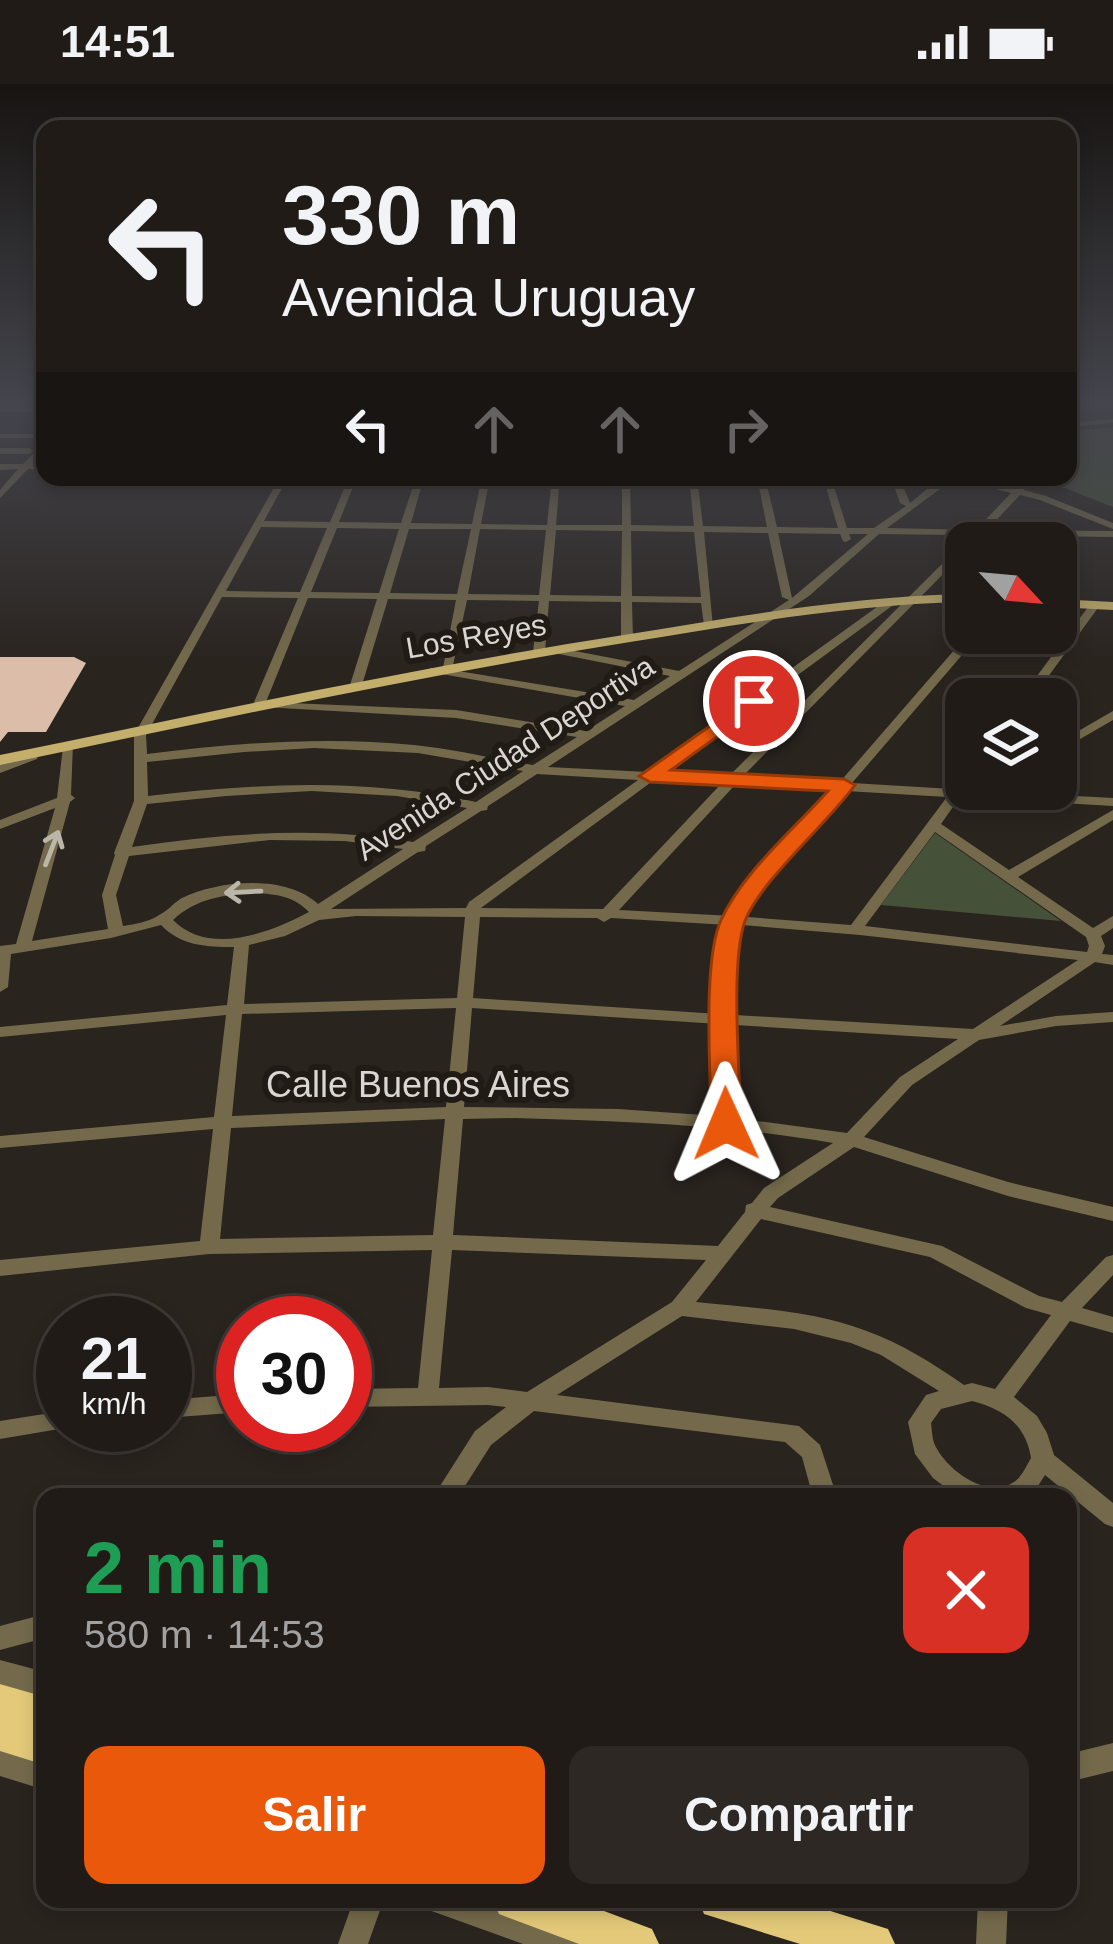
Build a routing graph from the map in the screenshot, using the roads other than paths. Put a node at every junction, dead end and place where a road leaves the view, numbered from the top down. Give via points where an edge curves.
1 (276, 491) edge
2 (347, 491) edge
3 (415, 491) edge
4 (483, 491) edge
5 (555, 491) edge
6 (626, 491) edge
7 (695, 491) edge
8 (764, 491) edge
9 (831, 491) edge
10 (901, 491) edge
11 (922, 491) edge
12 (934, 491) edge
13 (1018, 491) edge
14 (1025, 491) edge
15 (1035, 491) edge
16 (905, 502) junction
17 (1083, 510) junction
18 (989, 522) edge
19 (1073, 522) edge
20 (1113, 523) edge
21 (258, 524) junction
22 (333, 525) junction
23 (404, 526) junction
24 (476, 526) junction
25 (552, 527) junction
26 (626, 528) junction
27 (699, 529) junction
28 (772, 530) junction
29 (843, 530) junction
30 (1077, 530) edge
31 (871, 531) junction
32 (945, 532) edge
33 (849, 547) junction
34 (945, 566) edge
35 (220, 595) junction
36 (303, 596) junction
37 (384, 596) junction
38 (462, 597) junction
39 (787, 597) junction
40 (543, 598) junction
41 (914, 598) junction
42 (945, 598) edge
43 (626, 599) junction
44 (706, 600) junction
45 (892, 601) junction
46 (1077, 604) edge
47 (1095, 605) junction
48 (1113, 606) edge
49 (769, 618) junction
50 (751, 620) junction
51 (710, 625) junction
52 (627, 638) junction
53 (547, 651) junction
54 (957, 654) edge
55 (441, 668) junction
56 (676, 673) junction
57 (1041, 678) edge
58 (356, 686) junction
59 (631, 703) junction
60 (263, 706) junction
61 (1113, 715) edge
62 (144, 731) junction
63 (584, 734) junction
64 (1077, 736) edge
65 (69, 747) junction
66 (140, 759) junction
67 (0, 764) edge
68 (531, 769) junction
69 (650, 776) junction
70 (733, 779) junction
71 (844, 785) junction
72 (945, 786) edge
73 (68, 798) junction
74 (1077, 799) edge
75 (141, 801) junction
76 (1113, 802) edge
77 (476, 805) junction
78 (945, 807) edge
79 (1113, 814) edge
80 (932, 824) junction
81 (0, 825) edge
82 (414, 846) junction
83 (121, 853) junction
84 (1010, 876) junction
85 (313, 909) junction
86 (472, 912) junction
87 (604, 916) junction
88 (164, 919) junction
89 (1113, 921) edge
90 (732, 923) junction
91 (116, 929) junction
92 (855, 930) junction
93 (1093, 934) junction
94 (242, 942) junction
95 (23, 947) junction
96 (2, 950) edge
97 (1093, 958) junction
98 (1113, 960) edge
99 (0, 987) edge
100 (466, 1003) junction
101 (232, 1010) junction
102 (724, 1015) junction
103 (1113, 1017) edge
104 (0, 1032) edge
105 (981, 1035) junction
106 (455, 1108) junction
107 (224, 1119) junction
108 (726, 1124) junction
109 (850, 1140) junction
110 (0, 1142) edge
111 (753, 1210) junction
112 (1113, 1214) edge
113 (443, 1242) junction
114 (209, 1247) junction
115 (720, 1253) junction
116 (1113, 1262) edge
117 (0, 1268) edge
118 (679, 1308) junction
119 (1063, 1314) junction
120 (1113, 1325) edge
121 (958, 1393) junction
122 (428, 1394) junction
123 (372, 1397) edge
124 (1000, 1399) junction
125 (530, 1401) junction
126 (36, 1424) edge
127 (0, 1430) edge
128 (1043, 1460) junction
129 (452, 1488) edge
130 (822, 1488) edge
131 (963, 1488) edge
132 (1019, 1488) edge
133 (1113, 1517) edge
134 (36, 1628) edge
135 (0, 1638) edge
136 (0, 1672) edge
137 (36, 1682) edge
138 (0, 1702) edge
139 (36, 1713) edge
140 (0, 1732) edge
141 (36, 1742) edge
142 (1113, 1757) edge
143 (0, 1762) edge
144 (1077, 1766) edge
145 (36, 1773) edge
146 (366, 1908) edge
147 (462, 1908) edge
148 (539, 1908) edge
149 (750, 1908) edge
150 (993, 1908) edge
151 (353, 1944) edge
152 (566, 1944) edge
153 (637, 1944) edge
154 (873, 1944) edge
155 (991, 1944) edge

1 - 21 street
2 - 22 street
3 - 23 street
4 - 24 street
5 - 25 street
6 - 26 street
7 - 27 street
8 - 28 street
9 - 29 street
10 - 16 street
11 - 16 street, Avenida Ciudad Deportiva
12 - 31 street, Avenida Ciudad Deportiva
13 - 18 street
14 - 17 street
15 - 20 street
16 - 31 street, Avenida Ciudad Deportiva
17 - 19 street
17 - 20 street
20 - 30 street
21 - 22 street
21 - 35 street
22 - 23 street
22 - 36 street
23 - 24 street
23 - 37 street
24 - 25 street
24 - 38 street
25 - 26 street
25 - 40 street
26 - 27 street
26 - 43 street
27 - 28 street
27 - 44 street
28 - 29 street
28 - 39 street
29 - 31 street
29 - 33 street
31 - 32 street
31 - 33 street, Avenida Ciudad Deportiva
31 - 49 street, Avenida Ciudad Deportiva via 833,572
33 - 39 street, Avenida Ciudad Deportiva
34 - 41 street
35 - 36 street
35 - 62 street
36 - 37 street
36 - 60 street
37 - 38 street
37 - 58 street
38 - 40 street
38 - 55 street
39 - 50 street, Avenida Ciudad Deportiva
40 - 43 street
40 - 53 street
41 - 42 main road, Los Reyes
41 - 45 main road, Los Reyes
41 - 70 street
43 - 44 street
43 - 52 street
44 - 51 street
45 - 49 main road, Los Reyes
45 - 69 street
46 - 47 main road
47 - 48 main road
47 - 57 street
49 - 50 main road, Los Reyes
49 - 56 street, Avenida Ciudad Deportiva
50 - 51 main road, Los Reyes
50 - 56 street, Avenida Ciudad Deportiva
51 - 52 main road, Los Reyes
52 - 53 main road, Los Reyes
53 - 55 main road, Los Reyes
53 - 56 street
54 - 71 street
55 - 58 main road, Los Reyes
55 - 59 street
56 - 59 street, Avenida Ciudad Deportiva
58 - 60 main road, Los Reyes
59 - 63 street, Avenida Ciudad Deportiva
60 - 62 main road, Los Reyes
60 - 63 street via 457,714
61 - 64 street
62 - 65 main road, Los Reyes
62 - 66 street
63 - 68 street, Avenida Ciudad Deportiva
65 - 67 main road, Los Reyes
65 - 73 street
66 - 68 street via 329,745 415,749
66 - 75 street
68 - 69 street
68 - 77 street, Avenida Ciudad Deportiva
69 - 70 street
69 - 86 street via 485,893
70 - 71 street
70 - 87 street
71 - 72 street
71 - 90 street
73 - 81 street
95 -> 73 street
74 - 76 street
75 - 77 street via 292,787 389,790
75 - 83 street
77 - 82 street, Avenida Ciudad Deportiva
78 - 80 street
79 - 84 street
80 - 84 street
80 - 92 street
82 - 83 street via 292,835
82 - 85 street, Avenida Ciudad Deportiva
83 - 91 street via 108,903
84 - 93 street
85 - 86 street
85 -> 88 street via 263,890 217,893
85 - 94 street via 288,930
86 - 87 street
86 - 100 street
87 - 90 street
88 - 91 street
88 - 94 street via 179,934
89 - 93 street
90 - 92 street
90 - 102 street
91 - 95 street
92 - 97 street
93 - 97 street
94 - 101 street
95 - 96 street
96 - 99 street
97 - 98 street
97 - 105 street
100 - 101 street
100 - 102 street
100 - 106 street
101 - 104 street
101 - 107 street
102 - 105 street
102 - 108 street
103 - 105 street
105 - 109 street via 906,1081
106 - 107 street, Calle Buenos Aires
106 - 108 street, Calle Buenos Aires
106 - 113 street
107 - 110 street, Calle Buenos Aires
107 - 114 street
108 - 109 street, Calle Buenos Aires
109 - 111 street
109 - 112 street, Calle Buenos Aires
111 - 115 street
111 - 119 street via 935,1251
113 - 114 street
113 - 115 street
113 - 122 street
114 - 117 street
115 - 118 street
116 - 119 street
118 - 121 street via 855,1332
118 - 125 street
119 - 120 street
119 - 124 street
121 - 124 street
121 - 131 street via 928,1408 919,1437 924,1453
122 - 123 street
122 - 125 street
124 - 128 street via 1033,1425
125 - 129 street via 483,1438
125 - 130 street via 791,1433 812,1452
126 - 127 street
128 - 132 street via 1038,1475
128 - 133 street
134 - 135 street
136 - 137 street
138 - 139 highway
140 - 141 highway
142 - 144 street
143 - 145 street
146 - 151 street
147 - 152 street
148 - 153 highway
149 - 154 highway
150 - 155 street

